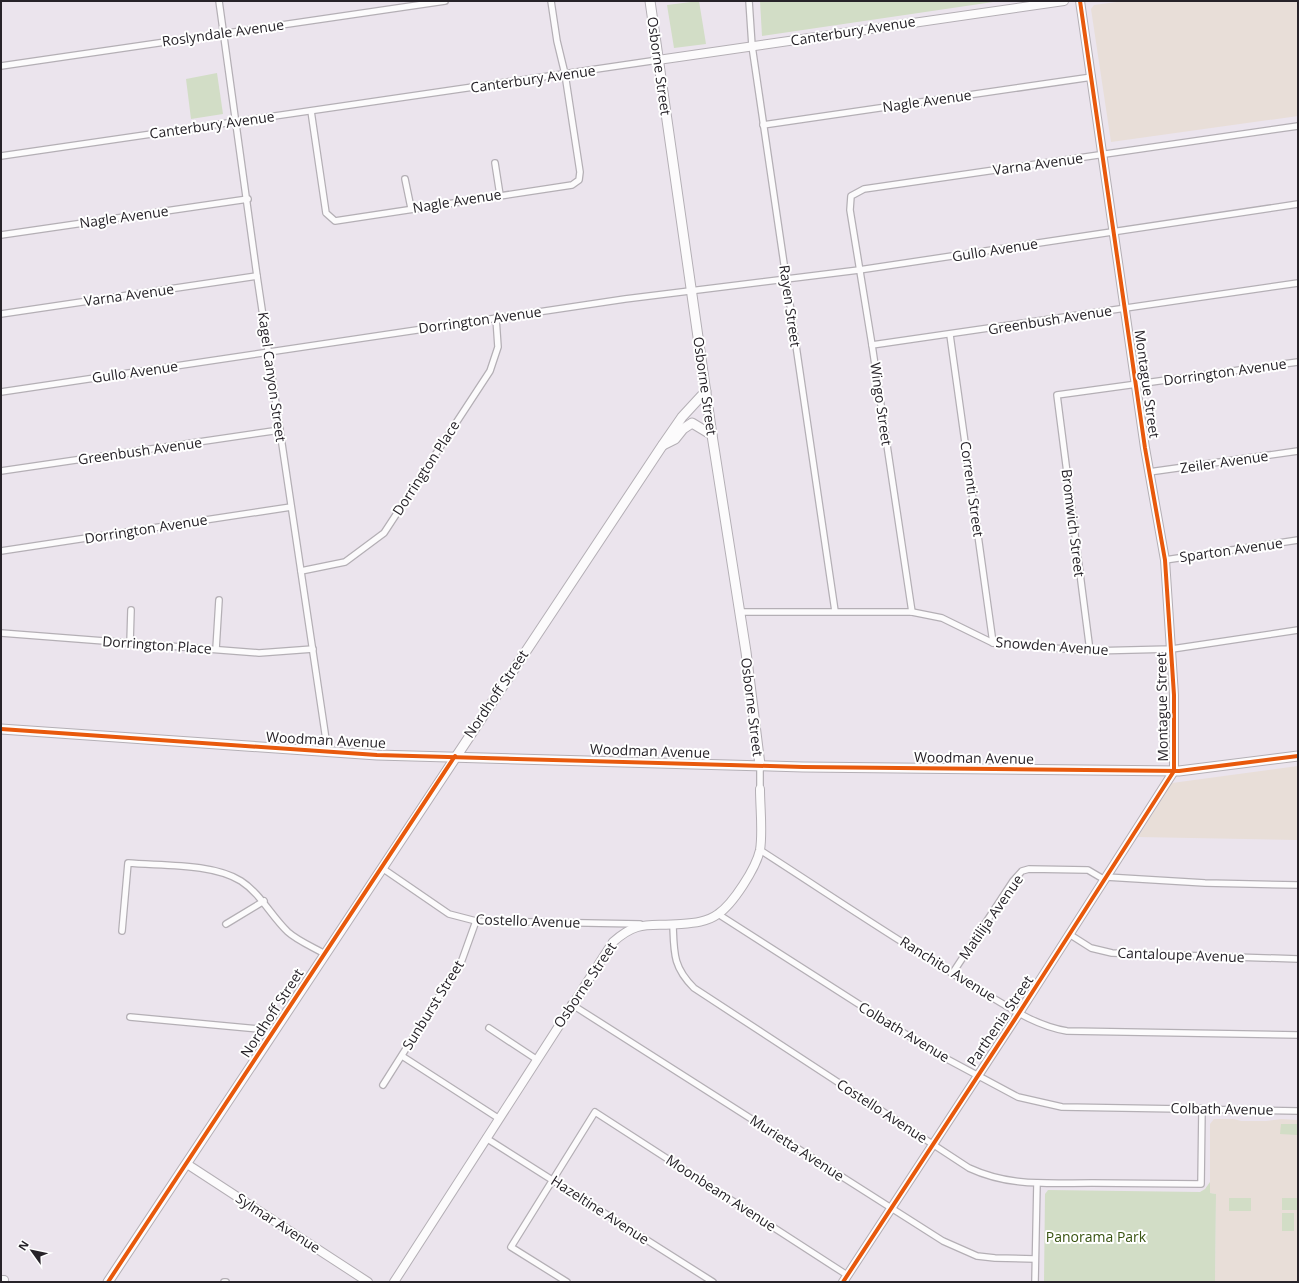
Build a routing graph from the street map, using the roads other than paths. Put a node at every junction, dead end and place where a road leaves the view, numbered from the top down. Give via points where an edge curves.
1 (219, 1) edge
2 (445, 1) edge
3 (551, 1) edge
4 (650, 1) edge
5 (749, 1) edge
6 (1064, 1) edge
7 (1080, 1) edge
8 (224, 33) junction
9 (752, 46) junction
10 (658, 60) junction
11 (1, 66) edge
12 (566, 74) junction
13 (1092, 77) junction
14 (311, 111) junction
15 (236, 122) junction
16 (763, 125) junction
17 (1298, 126) edge
18 (1103, 154) junction
19 (1, 156) edge
20 (495, 163) dead end
21 (405, 179) dead end
22 (500, 195) junction
23 (851, 196) joint
24 (248, 199) junction
25 (1298, 204) edge
26 (411, 208) junction
27 (1114, 232) junction
28 (1, 235) edge
29 (859, 270) junction
30 (257, 276) junction
31 (786, 280) junction
32 (1298, 283) edge
33 (692, 290) junction
34 (1125, 308) junction
35 (1, 314) edge
36 (496, 318) junction
37 (950, 335) junction
38 (872, 345) junction
39 (269, 352) junction
40 (1298, 362) edge
41 (1136, 384) junction
42 (706, 391) junction
43 (1, 392) edge
44 (1057, 395) joint
45 (280, 430) junction
46 (712, 435) junction
47 (662, 446) junction
48 (1298, 451) edge
49 (1, 471) edge
50 (1150, 472) junction
51 (291, 507) junction
52 (1298, 540) edge
53 (1, 551) edge
54 (1165, 560) junction
55 (301, 571) junction
56 (219, 600) dead end
57 (132, 610) dead end
58 (834, 611) junction
59 (739, 612) junction
60 (912, 612) junction
61 (1298, 630) edge
62 (1, 634) edge
63 (130, 643) junction
64 (993, 644) junction
65 (216, 649) junction
66 (313, 649) junction
67 (1172, 649) junction
68 (1090, 650) junction
69 (1, 729) edge
70 (328, 753) junction
71 (455, 756) junction
72 (1298, 756) edge
73 (760, 765) junction
74 (1174, 771) junction
75 (760, 789) joint
76 (760, 850) junction
77 (382, 868) junction
78 (1105, 878) junction
79 (1298, 885) edge
80 (264, 901) junction
81 (718, 914) junction
82 (476, 921) junction
83 (226, 924) dead end
84 (642, 924) junction
85 (673, 925) junction
86 (122, 931) dead end
87 (1069, 934) junction
88 (325, 954) junction
89 (1298, 959) edge
90 (952, 974) junction
91 (572, 1004) junction
92 (1019, 1013) junction
93 (130, 1017) dead end
94 (489, 1028) dead end
95 (1298, 1035) edge
96 (271, 1036) junction
97 (402, 1056) junction
98 (536, 1059) junction
99 (977, 1074) junction
100 (383, 1084) dead end
101 (1202, 1108) junction
102 (1298, 1111) edge
103 (498, 1118) junction
104 (486, 1138) junction
105 (932, 1144) junction
106 (187, 1164) junction
107 (552, 1179) junction
108 (1037, 1183) junction
109 (891, 1209) junction
110 (1035, 1258) junction
111 (845, 1278) edge
112 (108, 1282) edge
113 (368, 1282) edge
114 (394, 1282) edge
115 (567, 1282) edge
116 (713, 1282) edge
117 (1035, 1282) edge

1 - 8 street, Kagel Canyon Street
2 - 8 street, Roslyndale Avenue
3 - 12 street via 557,41
4 - 10 main road, Osborne Street
5 - 9 street, Rayen Street
6 - 9 street, Canterbury Avenue
7 - 13 street, Montague Street
8 - 11 street, Roslyndale Avenue
8 - 15 street, Kagel Canyon Street
9 - 10 street, Canterbury Avenue
9 - 16 street, Rayen Street
10 - 12 street, Canterbury Avenue
10 - 33 main road, Osborne Street
12 - 14 street, Canterbury Avenue
12 - 22 street, Nagle Avenue via 579,180 572,184
13 - 16 street, Nagle Avenue
13 - 18 street, Montague Street
14 - 15 street, Canterbury Avenue
14 - 26 street, Nagle Avenue via 326,213 335,221
15 - 19 street, Canterbury Avenue
15 - 24 street, Kagel Canyon Street
16 - 31 street, Rayen Street
17 - 18 street, Varna Avenue
18 - 23 street, Varna Avenue via 864,189
18 - 27 street, Montague Street
20 - 22 street
21 - 26 street
22 - 26 street, Nagle Avenue
23 - 29 street, Wingo Street via 850,210
24 - 28 street, Nagle Avenue
24 - 30 street, Kagel Canyon Street
25 - 27 street, Gullo Avenue
27 - 29 street, Gullo Avenue
27 - 34 street, Montague Street
29 - 31 street, Gullo Avenue
29 - 38 street, Wingo Street
30 - 35 street, Varna Avenue
30 - 39 street, Kagel Canyon Street
31 - 33 street, Gullo Avenue
31 - 58 street, Rayen Street
32 - 34 street, Greenbush Avenue
33 - 36 street, Dorrington Avenue
33 - 42 main road, Osborne Street
34 - 37 street, Greenbush Avenue
34 - 41 street, Montague Street
36 - 39 street, Dorrington Avenue
36 - 55 street, Dorrington Place via 498,347 490,371 384,533 346,562
37 - 38 street, Greenbush Avenue
37 - 64 street, Correnti Street
38 - 60 street, Wingo Street
39 - 43 street, Gullo Avenue
39 - 45 street, Kagel Canyon Street
40 - 41 street, Dorrington Avenue
41 - 44 street, Dorrington Avenue
41 - 50 street, Montague Street
42 - 46 main road, Osborne Street
42 - 47 main road, Nordhoff Street via 682,417
44 - 68 street, Bromwich Street
45 - 49 street, Greenbush Avenue
45 - 51 street, Kagel Canyon Street
46 - 47 main road via 692,423 675,439
46 - 59 main road, Osborne Street
47 - 71 main road, Nordhoff Street
48 - 50 street, Zeiler Avenue
50 - 54 street, Montague Street
51 - 53 street, Dorrington Avenue
51 - 55 street, Kagel Canyon Street
52 - 54 street, Sparton Avenue
54 - 67 street, Montague Street
55 - 66 street, Kagel Canyon Street
56 - 65 street
57 - 63 street
58 - 59 street, Snowden Avenue
58 - 60 street, Snowden Avenue
59 - 73 main road, Osborne Street
60 - 64 street, Snowden Avenue via 942,618
61 - 67 street, Snowden Avenue
62 - 63 street, Dorrington Place
63 - 65 street, Dorrington Place
64 - 68 street, Snowden Avenue
65 - 66 street, Dorrington Place via 259,653
66 - 70 street, Kagel Canyon Street
67 - 68 street, Snowden Avenue
67 - 74 street, Montague Street
69 - 70 main road, Woodman Avenue
70 - 71 main road, Woodman Avenue
71 - 73 main road, Woodman Avenue
71 - 77 main road, Nordhoff Street
72 - 74 main road, Woodman Avenue
73 - 74 main road, Woodman Avenue
73 - 75 street, Osborne Street
74 - 78 street, Parthenia Street
75 - 76 street, Osborne Street
76 - 81 street, Osborne Street via 739,890
76 - 90 street, Ranchito Avenue
77 - 82 street, Costello Avenue via 449,914
77 - 88 main road, Nordhoff Street
78 - 79 street, Matilija Avenue
78 - 87 street, Parthenia Street
78 - 90 street, Matilija Avenue via 1088,870 1022,871
80 - 83 street
80 - 86 street via 242,882 226,873 209,869 128,863
80 - 88 street via 289,932
81 - 85 street, Osborne Street via 698,923
81 - 99 street, Colbath Avenue via 932,1051
82 - 84 street, Costello Avenue
82 - 97 street, Sunburst Street via 462,960
84 - 85 street, Osborne Street
84 - 91 street, Osborne Street via 627,930 613,942
85 - 105 street, Costello Avenue via 674,958 684,978 694,988
87 - 89 street, Cantaloupe Avenue via 1091,948 1112,953
87 - 92 street, Parthenia Street
88 - 96 main road, Nordhoff Street
90 - 92 street, Ranchito Avenue
91 - 98 street, Osborne Street
91 - 109 street, Murietta Avenue
92 - 95 street, Ranchito Avenue via 1043,1025 1067,1031
92 - 99 street, Parthenia Street
93 - 96 street via 259,1029
94 - 98 street
96 - 106 main road, Nordhoff Street
97 - 100 street, Sunburst Street
97 - 103 street
98 - 103 street, Osborne Street
99 - 101 street, Colbath Avenue via 1018,1096 1062,1107
99 - 105 street, Parthenia Street
101 - 102 street, Colbath Avenue
101 - 108 street, Costello Avenue via 1201,1184
103 - 104 street, Osborne Street
104 - 107 street, Hazeltine Avenue
104 - 114 street, Osborne Street
105 - 108 street, Costello Avenue via 988,1177 1007,1182
105 - 109 street, Parthenia Street
106 - 112 main road, Nordhoff Street
106 - 113 street, Sylmar Avenue
107 - 111 street, Moonbeam Avenue via 595,1112
107 - 115 street via 511,1247
107 - 116 street, Hazeltine Avenue
108 - 110 street
109 - 110 street, Murietta Avenue via 942,1241 977,1256
109 - 111 street, Parthenia Street
110 - 117 street

